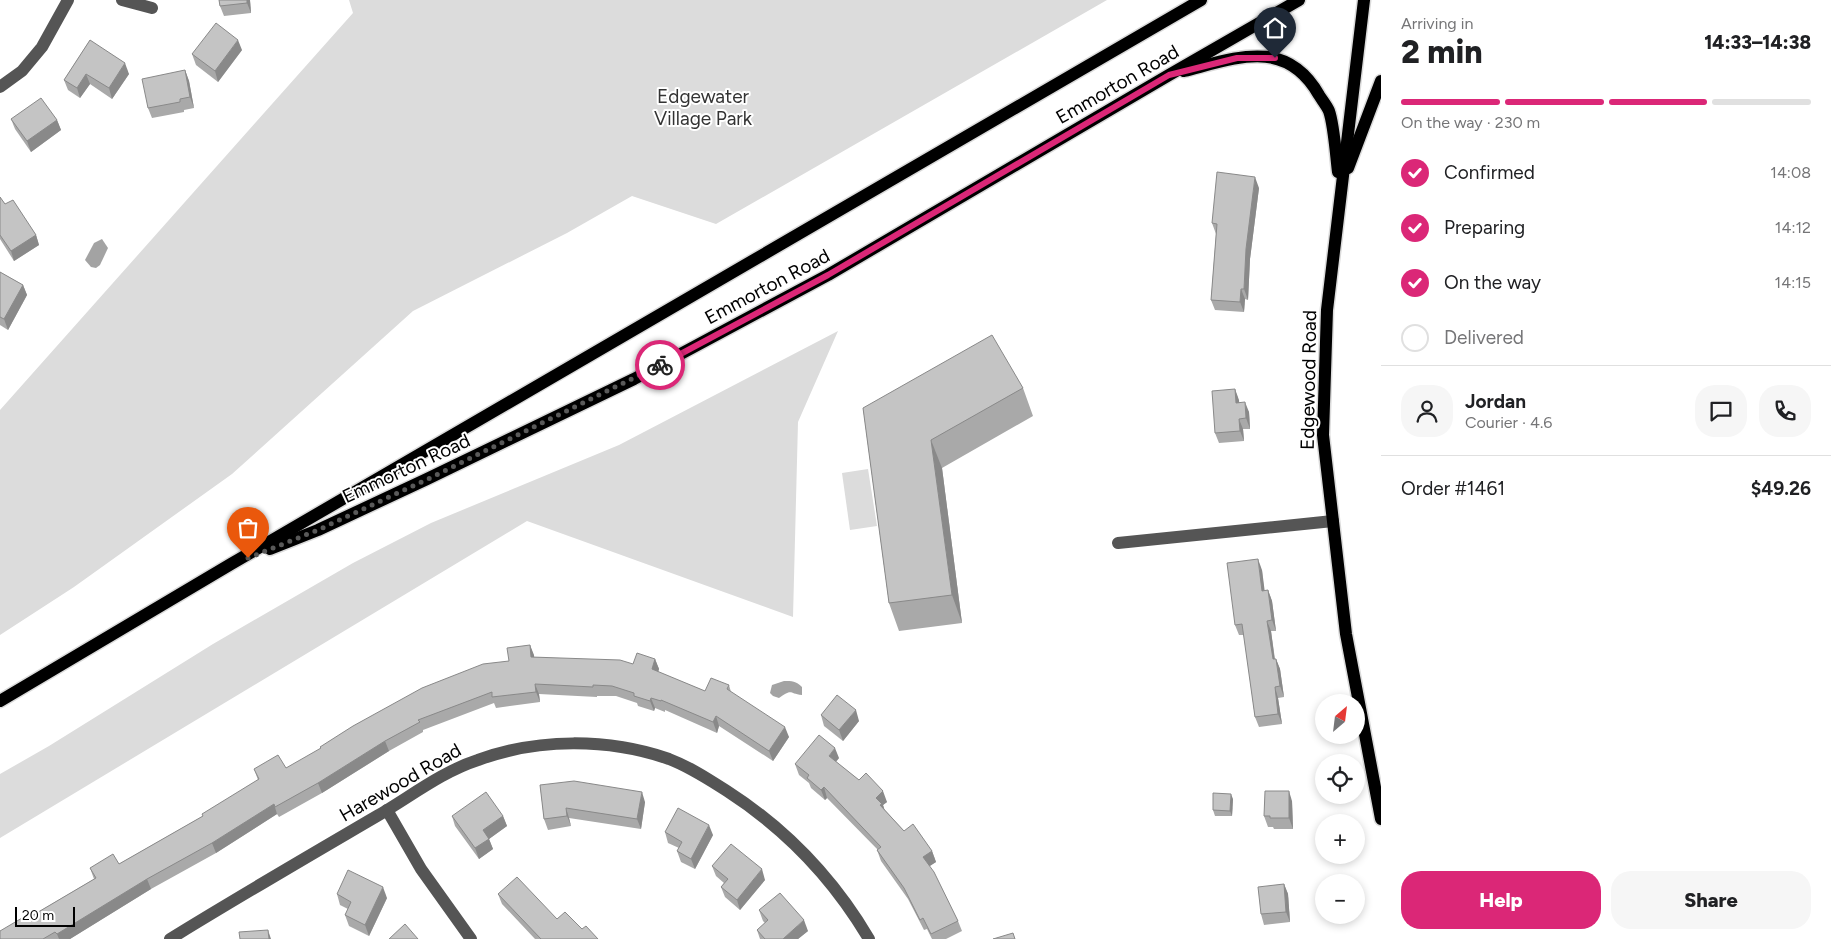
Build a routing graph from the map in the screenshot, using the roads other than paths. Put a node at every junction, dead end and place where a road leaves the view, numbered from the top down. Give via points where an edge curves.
1 (68, 0) edge
2 (122, 0) edge
3 (1201, 0) edge
4 (1299, 0) edge
5 (1364, 0) edge
6 (152, 8) dead end
7 (1169, 75) junction
8 (1381, 81) edge
9 (0, 87) edge
10 (1340, 189) junction
11 (1333, 521) junction
12 (1118, 542) dead end
13 (231, 564) junction
14 (0, 702) edge
15 (387, 810) junction
16 (1381, 819) edge
17 (170, 939) edge
18 (472, 939) edge
19 (869, 939) edge

1 - 9 street via 42,47 22,71
2 - 6 street
3 - 13 main road, Emmorton Road
4 - 7 main road, Emmorton Road
5 - 10 main road, Edgewood Road
7 - 10 main road via 1237,58 1275,58 1290,63 1307,76 1329,112
7 - 13 main road, Emmorton Road via 828,275 634,379 326,526
8 - 10 main road
10 - 11 main road, Edgewood Road via 1327,310 1323,435
11 - 12 street
11 - 16 main road, Edgewood Road via 1346,634
13 - 14 main road, Emmorton Road
15 - 17 street, Harewood Road
15 - 18 street via 421,869
15 - 19 street, Harewood Road via 442,775 506,751 535,745 573,743 639,750 702,774 762,815 826,876

